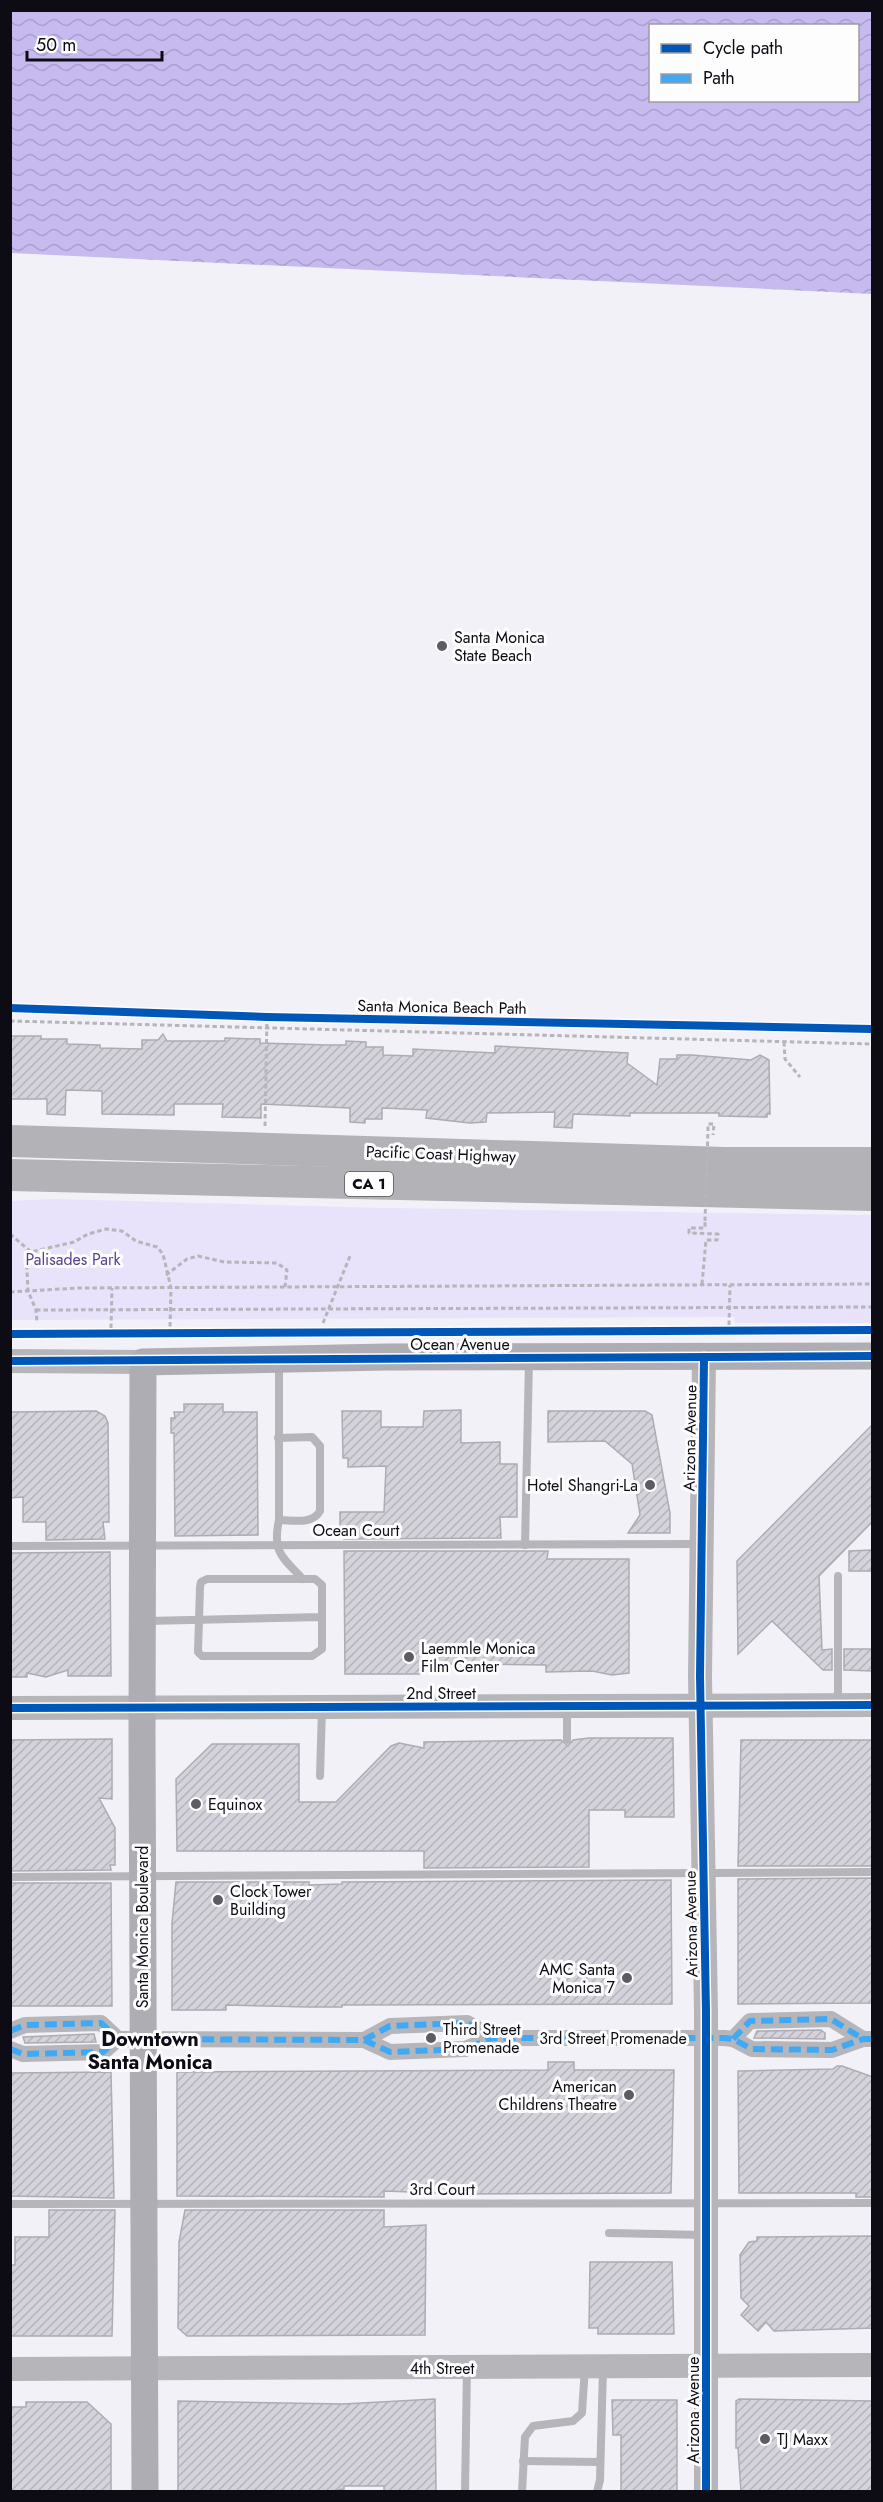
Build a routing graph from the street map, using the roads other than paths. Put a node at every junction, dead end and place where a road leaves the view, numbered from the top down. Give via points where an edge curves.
1 (10, 1142) edge
2 (873, 1163) edge
3 (10, 1175) edge
4 (873, 1195) edge
5 (873, 1356) edge
6 (529, 1357) junction
7 (704, 1357) junction
8 (279, 1360) junction
9 (10, 1361) edge
10 (143, 1362) junction
11 (278, 1438) junction
12 (279, 1520) junction
13 (701, 1544) junction
14 (144, 1545) junction
15 (525, 1545) junction
16 (10, 1546) edge
17 (276, 1546) junction
18 (838, 1576) dead end
19 (303, 1580) junction
20 (322, 1617) junction
21 (198, 1619) junction
22 (143, 1622) junction
23 (702, 1705) junction
24 (838, 1705) junction
25 (873, 1705) edge
26 (567, 1706) junction
27 (322, 1707) junction
28 (10, 1708) edge
29 (142, 1708) junction
30 (567, 1740) dead end
31 (321, 1776) dead end
32 (704, 1872) junction
33 (873, 1872) edge
34 (142, 1876) junction
35 (10, 1877) edge
36 (10, 2031) edge
37 (493, 2038) junction
38 (706, 2038) junction
39 (131, 2039) junction
40 (733, 2039) junction
41 (868, 2039) edge
42 (364, 2040) junction
43 (10, 2049) edge
44 (143, 2203) junction
45 (873, 2203) edge
46 (10, 2204) edge
47 (706, 2204) junction
48 (609, 2233) dead end
49 (706, 2235) junction
50 (873, 2365) edge
51 (707, 2366) junction
52 (594, 2367) junction
53 (467, 2368) junction
54 (10, 2369) edge
55 (143, 2370) junction
56 (523, 2461) junction
57 (600, 2462) junction
58 (145, 2492) edge
59 (465, 2492) edge
60 (522, 2492) edge
61 (597, 2492) edge
62 (706, 2492) edge

1 - 2 highway, Pacific Coast Highway / CA 1 via 725,1163
3 - 4 highway, Pacific Coast Highway / CA 1
5 - 7 main road, Ocean Avenue
6 - 7 main road, Ocean Avenue
6 - 8 main road, Ocean Avenue
6 - 15 lane
7 - 13 street, Arizona Avenue
8 - 10 main road, Ocean Avenue
8 - 11 lane
9 - 10 street, Ocean Avenue
10 - 14 main road, Santa Monica Boulevard
11 - 12 lane
11 - 12 lane via 312,1437 320,1446 320,1511 312,1521
12 - 17 lane
13 - 15 lane, Ocean Court
13 - 23 street, Arizona Avenue
14 - 16 lane, Ocean Court
14 - 17 lane, Ocean Court
14 - 22 main road, Santa Monica Boulevard
15 - 17 lane, Ocean Court
17 - 19 lane
18 - 24 lane
19 - 20 lane via 315,1579 322,1585
19 - 21 lane via 207,1579 201,1582
20 - 21 lane
20 - 21 lane via 322,1649 312,1656 207,1657 198,1652
21 - 22 lane
22 - 29 main road, Santa Monica Boulevard
23 - 24 street, 2nd Street
23 - 26 street, 2nd Street
23 - 32 street, Arizona Avenue
24 - 25 street, 2nd Street
26 - 27 street, 2nd Street
26 - 30 lane
27 - 29 street, 2nd Street
27 - 31 lane
28 - 29 street, 2nd Street
29 - 34 main road, Santa Monica Boulevard
32 - 33 lane
32 - 34 lane
32 - 38 street, Arizona Avenue
34 - 35 lane
34 - 39 main road, Santa Monica Boulevard
36 - 39 street via 25,2025 101,2023
37 - 38 street, 3rd Street Promenade
37 - 42 street, 3rd Street Promenade via 465,2049 390,2052
37 - 42 street, 3rd Street Promenade via 467,2023 390,2026
38 - 40 street, 3rd Street Promenade
38 - 47 street, Arizona Avenue
39 - 42 street, 3rd Street Promenade
39 - 43 street, 3rd Street Promenade via 103,2052 23,2054
39 - 44 main road, Santa Monica Boulevard
40 - 41 street, 3rd Street Promenade via 752,2049 832,2050
40 - 41 street, 3rd Street Promenade via 750,2021 831,2019
44 - 46 lane, 3rd Court
44 - 47 lane, 3rd Court
44 - 55 main road, Santa Monica Boulevard
45 - 47 lane, 3rd Court
47 - 49 street, Arizona Avenue
48 - 49 lane
49 - 51 street, Arizona Avenue
50 - 51 street, 4th Street
51 - 52 street, 4th Street
51 - 62 street, Arizona Avenue
52 - 53 street, 4th Street
52 - 56 lane via 582,2413 573,2421 533,2426 525,2437
52 - 57 lane
53 - 55 street, 4th Street
53 - 59 lane
54 - 55 street, 4th Street
55 - 58 main road, Santa Monica Boulevard
56 - 57 lane
56 - 60 lane
57 - 61 lane

